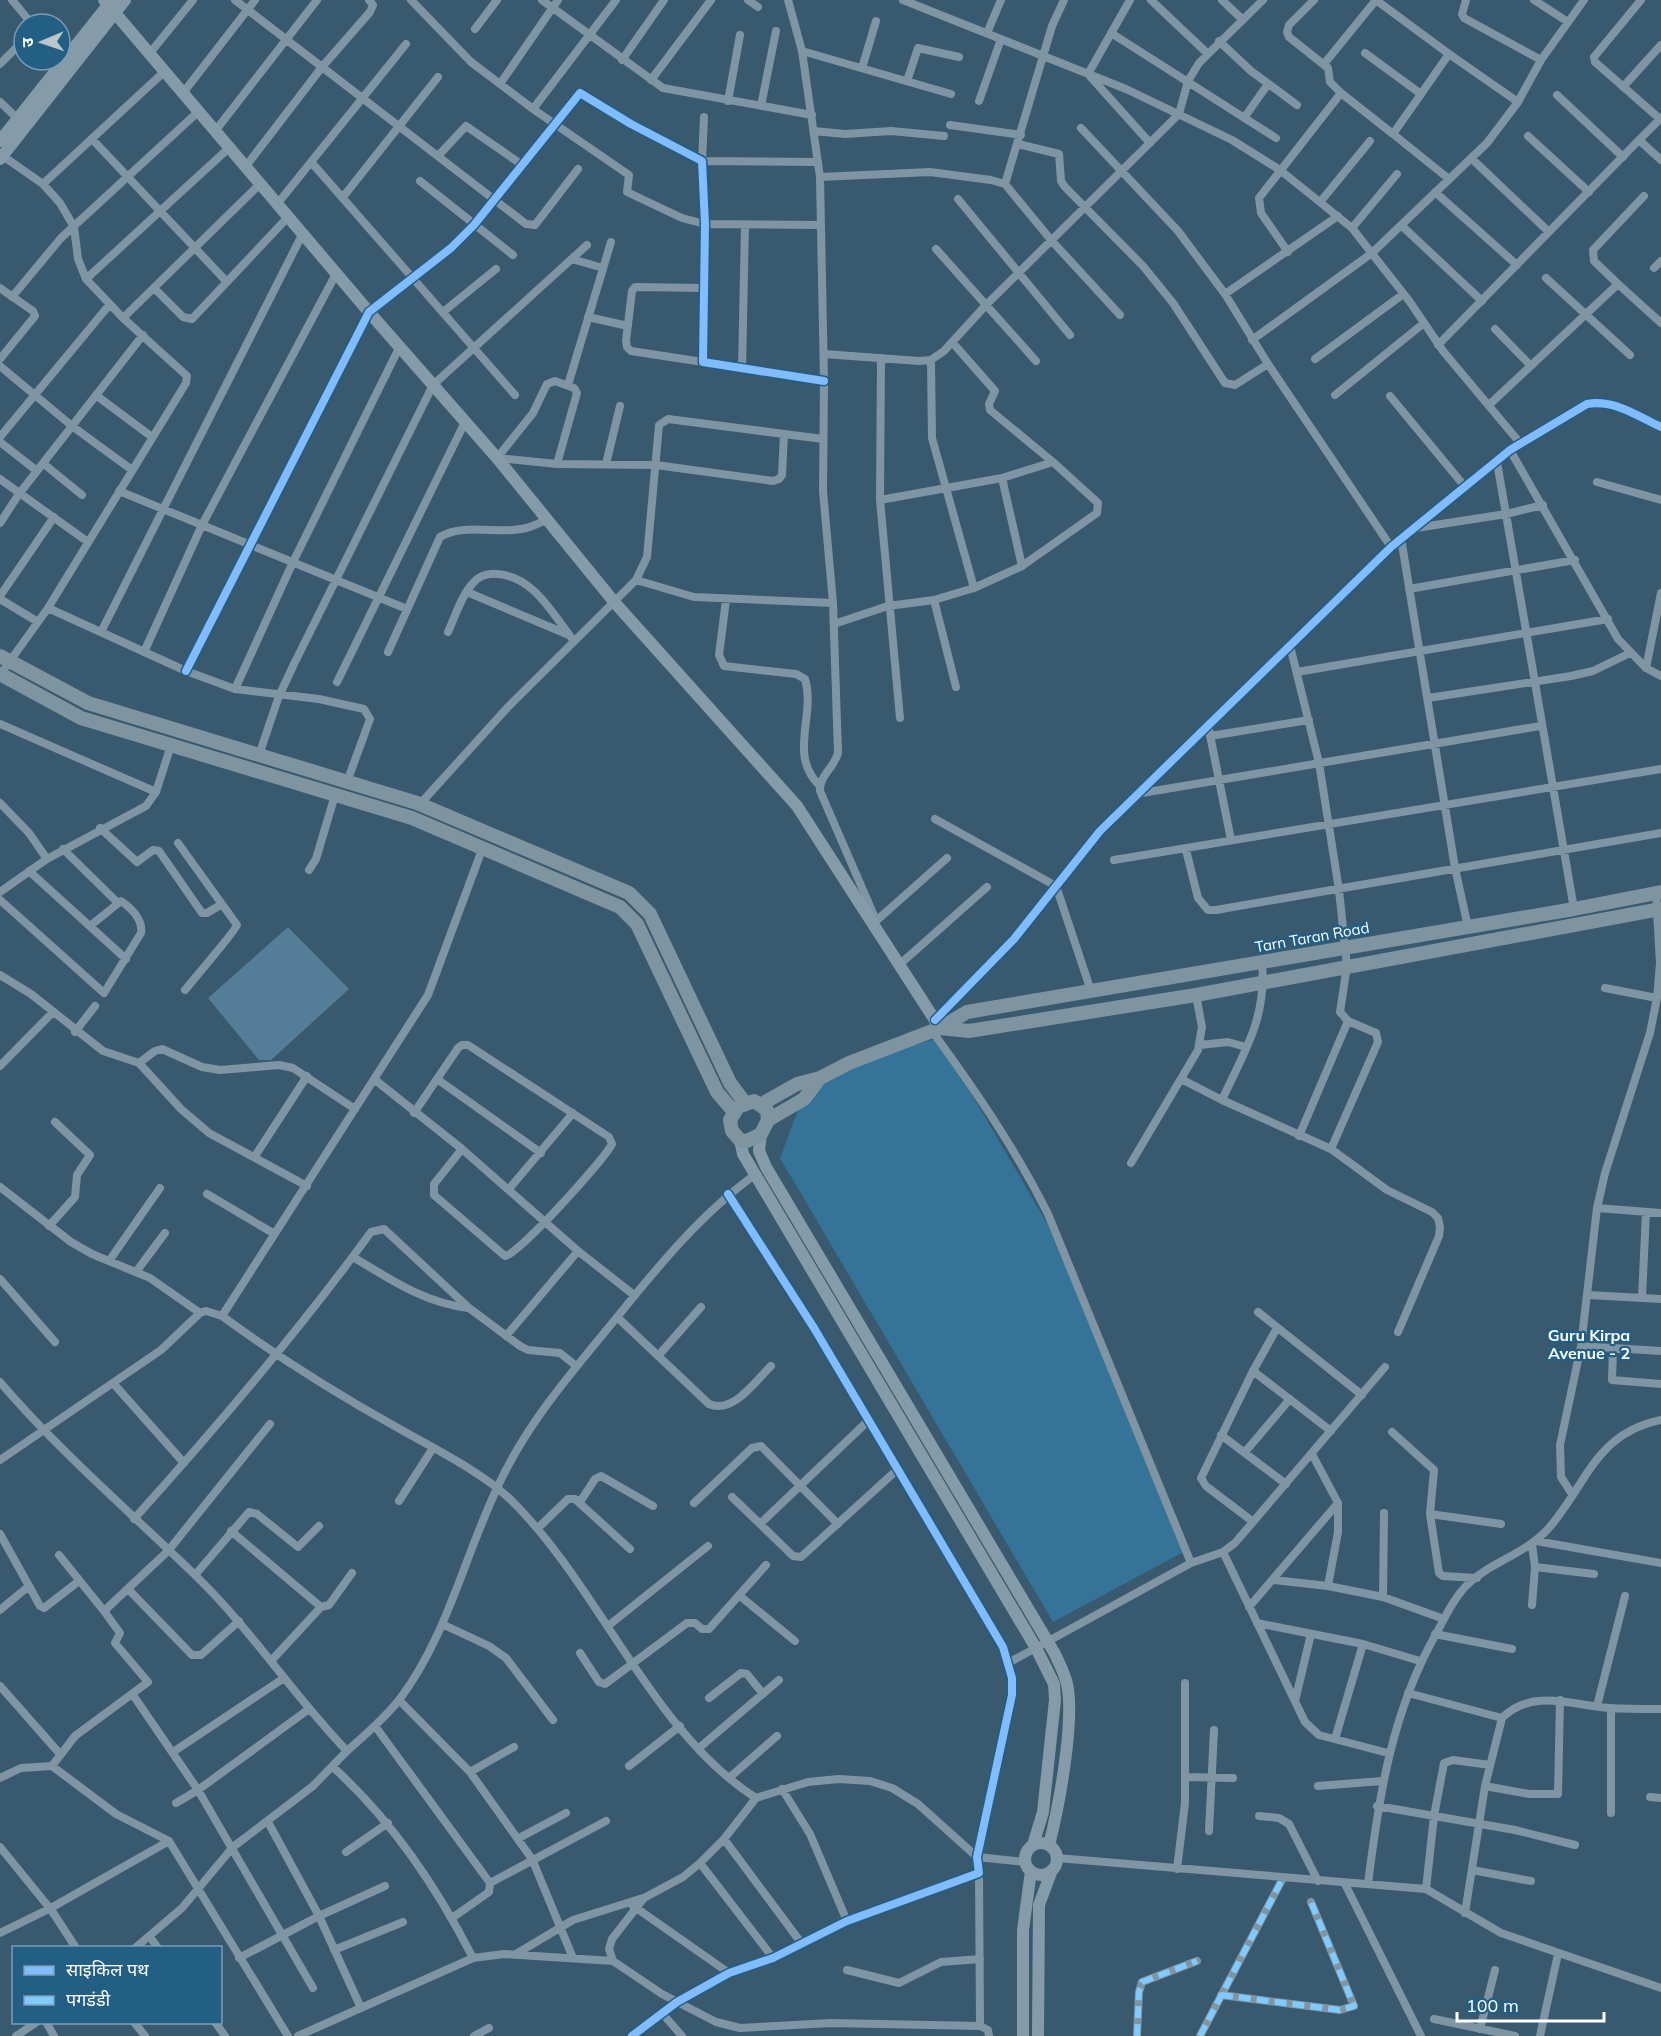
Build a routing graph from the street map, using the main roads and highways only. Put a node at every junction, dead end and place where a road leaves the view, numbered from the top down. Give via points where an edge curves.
1 (125, 0) edge
2 (110, 4) edge
3 (72, 48) edge
4 (53, 72) edge
5 (0, 141) edge
6 (1, 156) edge
7 (5, 659) edge
8 (0, 675) edge
9 (305, 769) junction
10 (301, 785) junction
11 (1659, 893) edge
12 (1660, 909) edge
13 (936, 1026) junction
14 (820, 1078) junction
15 (746, 1103) junction
16 (760, 1106) junction
17 (734, 1112) junction
18 (768, 1120) junction
19 (761, 1134) junction
20 (740, 1140) junction
21 (1033, 1845) junction
22 (1049, 1845) junction
23 (1028, 1867) junction
24 (1052, 1870) junction
25 (1023, 2036) edge
26 (1038, 2036) edge

1 - 2 main road
2 - 3 main road
2 - 6 main road
2 - 13 main road via 497,458 615,603 797,806 883,935
4 - 5 main road
7 - 9 main road via 88,703
8 - 10 main road via 81,718
9 - 10 main road
9 - 15 main road via 420,804 629,893 650,914 730,1083
10 - 17 main road via 412,818 620,907 637,924 717,1092
11 - 13 main road, Tarn Taran Road via 967,1012
12 - 13 main road via 1264,982 969,1031
13 - 14 main road
14 - 16 main road via 797,1083
14 - 18 main road via 804,1099
15 - 16 main road via 754,1101
15 - 17 main road
16 - 18 main road via 767,1110
17 - 20 main road via 730,1120 732,1131
18 - 19 main road
19 - 20 main road
19 - 22 main road via 759,1151 766,1167 1047,1641 1067,1682 1069,1701 1057,1815
20 - 21 main road via 743,1154 1054,1684 1043,1812
21 - 22 main road
21 - 23 main road via 1027,1852
22 - 24 main road via 1057,1858
23 - 24 main road via 1044,1874
23 - 25 main road via 1023,1930
24 - 26 main road via 1039,1905

